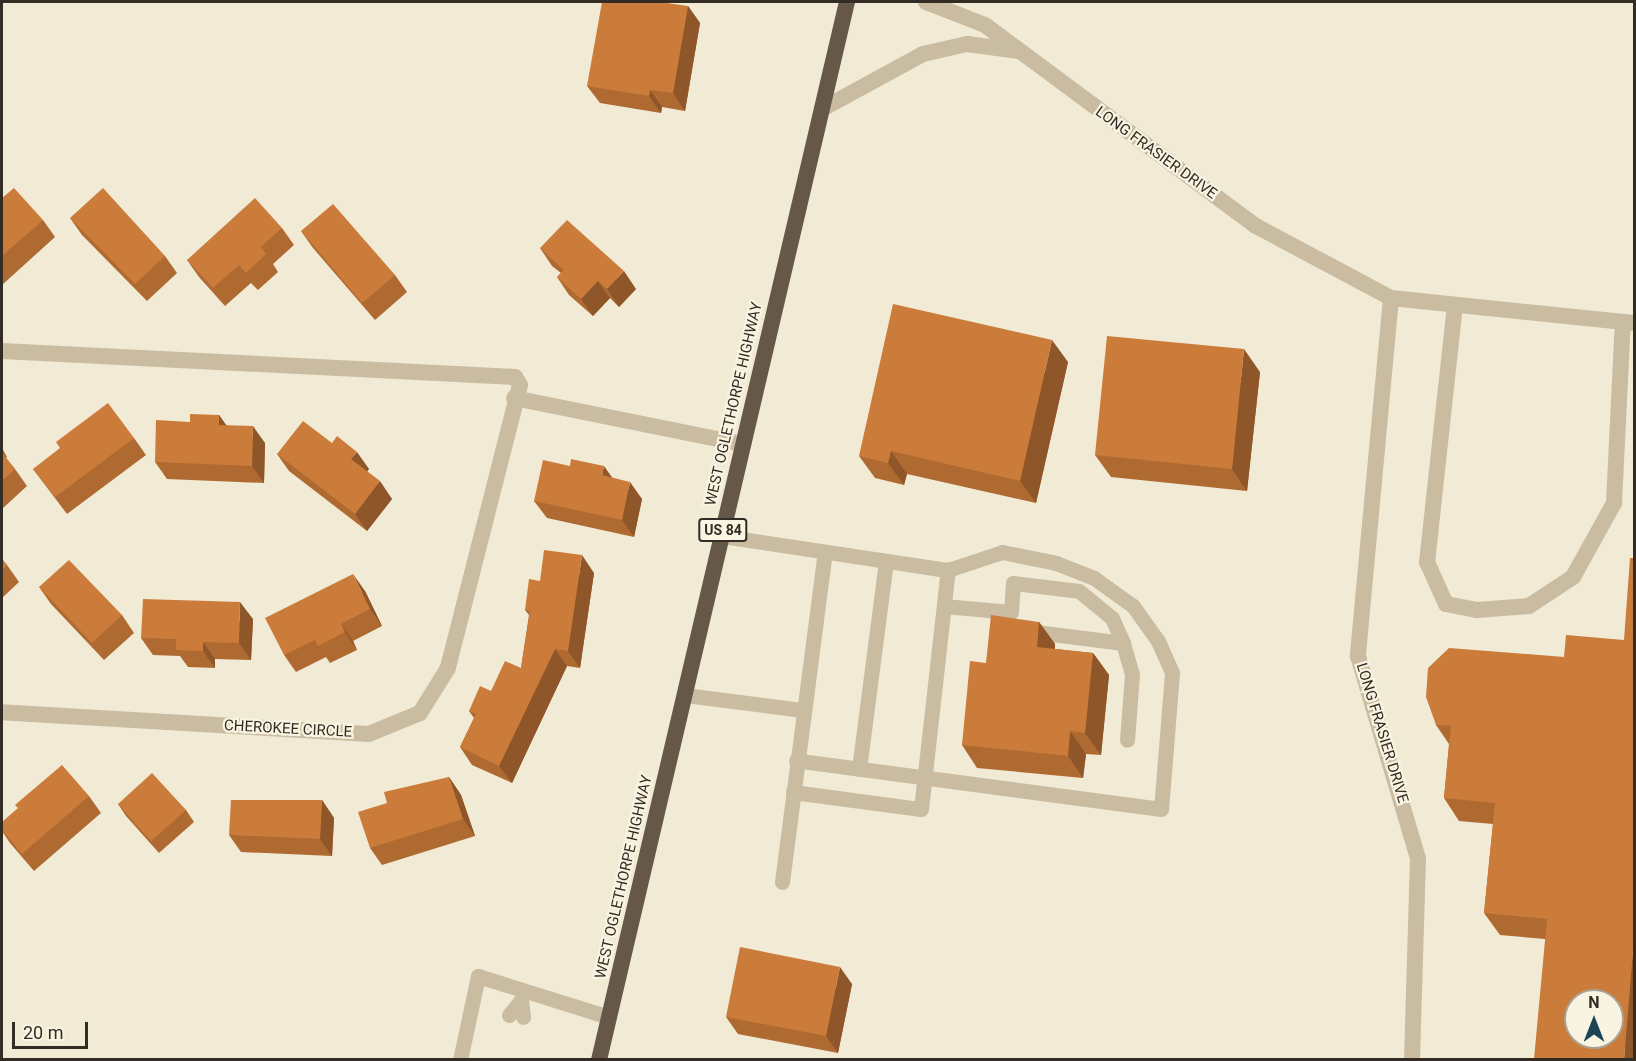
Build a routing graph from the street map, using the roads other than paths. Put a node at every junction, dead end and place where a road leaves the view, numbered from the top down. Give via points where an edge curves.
1 (847, 2) edge
2 (926, 2) edge
3 (1019, 51) junction
4 (822, 109) junction
5 (1391, 298) junction
6 (1455, 305) junction
7 (1629, 322) edge
8 (2, 351) edge
9 (514, 398) junction
10 (743, 444) junction
11 (722, 536) junction
12 (825, 553) junction
13 (886, 562) junction
14 (948, 570) junction
15 (944, 606) junction
16 (1011, 612) junction
17 (1123, 643) junction
18 (685, 695) junction
19 (802, 710) junction
20 (2, 712) edge
21 (1127, 740) dead end
22 (796, 760) junction
23 (859, 769) junction
24 (923, 778) junction
25 (793, 792) junction
26 (782, 882) dead end
27 (522, 994) junction
28 (516, 1016) dead end
29 (609, 1017) junction
30 (460, 1059) edge
31 (599, 1059) edge
32 (1412, 1059) edge

1 - 4 highway, WEST OGLETHORPE HIGHWAY / US 84
2 - 3 street, LONG FRASIER DRIVE via 985,25
3 - 4 street via 967,44 923,54
3 - 5 street, LONG FRASIER DRIVE via 1256,226
4 - 10 highway, WEST OGLETHORPE HIGHWAY / US 84
5 - 6 street, LONG FRASIER DRIVE
5 - 32 street, LONG FRASIER DRIVE via 1358,656 1418,858
6 - 7 street, LONG FRASIER DRIVE
6 - 7 street via 1427,562 1446,604 1477,610 1529,606 1573,576 1614,503
8 - 9 street, CHEROKEE CIRCLE via 515,377 520,385
9 - 10 street
9 - 20 street, CHEROKEE CIRCLE via 448,668 420,713 369,734
10 - 11 highway, WEST OGLETHORPE HIGHWAY / US 84
11 - 12 lane
11 - 18 highway, WEST OGLETHORPE HIGHWAY / US 84
12 - 13 lane
12 - 19 lane
13 - 14 lane
13 - 23 lane
14 - 15 lane
14 - 24 lane via 1002,552 1056,563 1094,578 1133,606 1158,641 1172,673 1161,809
15 - 16 lane
15 - 24 lane
16 - 17 lane via 1009,628
16 - 17 lane via 1013,583 1079,591 1112,618
17 - 21 lane via 1132,674
18 - 19 lane
18 - 29 highway, WEST OGLETHORPE HIGHWAY / US 84
19 - 22 lane
22 - 23 lane
22 - 25 lane
23 - 24 lane
24 - 25 lane via 921,809
25 - 26 lane
27 - 28 lane
27 - 29 lane
27 - 30 lane via 478,976
29 - 31 highway, WEST OGLETHORPE HIGHWAY / US 84

